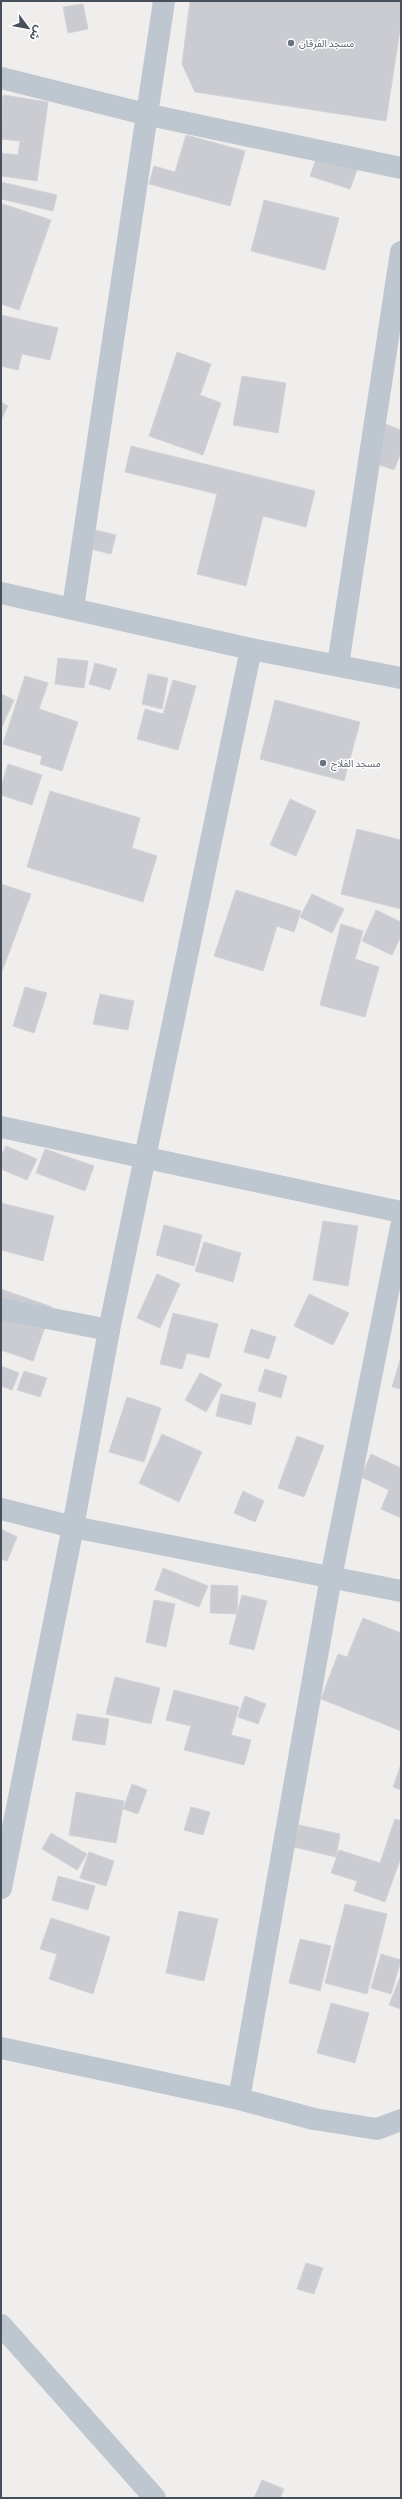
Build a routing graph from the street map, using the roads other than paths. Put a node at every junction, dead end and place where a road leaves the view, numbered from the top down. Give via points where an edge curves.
1 (164, 1) edge
2 (1, 78) edge
3 (145, 114) junction
4 (401, 168) edge
5 (401, 252) edge
6 (1, 592) edge
7 (73, 607) junction
8 (251, 649) junction
9 (338, 665) junction
10 (401, 678) edge
11 (1, 1127) edge
12 (147, 1157) junction
13 (401, 1212) edge
14 (401, 1226) edge
15 (1, 1309) edge
16 (109, 1330) junction
17 (1, 1509) edge
18 (73, 1528) junction
19 (331, 1577) junction
20 (401, 1591) edge
21 (1, 1888) edge
22 (1, 2048) edge
23 (239, 2099) junction
24 (401, 2120) edge
25 (1, 2325) edge
26 (156, 2498) edge

1 - 3 street
2 - 3 street
3 - 4 street
3 - 7 street
5 - 9 street
6 - 7 street
7 - 8 street
8 - 9 street
8 - 12 street
9 - 10 street
11 - 12 street
12 - 13 street
12 - 16 street
14 - 19 street
15 - 16 street
16 - 18 street
17 - 18 street
18 - 19 street
18 - 21 street
19 - 20 street
19 - 23 street
22 - 23 street
23 - 24 street via 314,2119 377,2129
25 - 26 street

